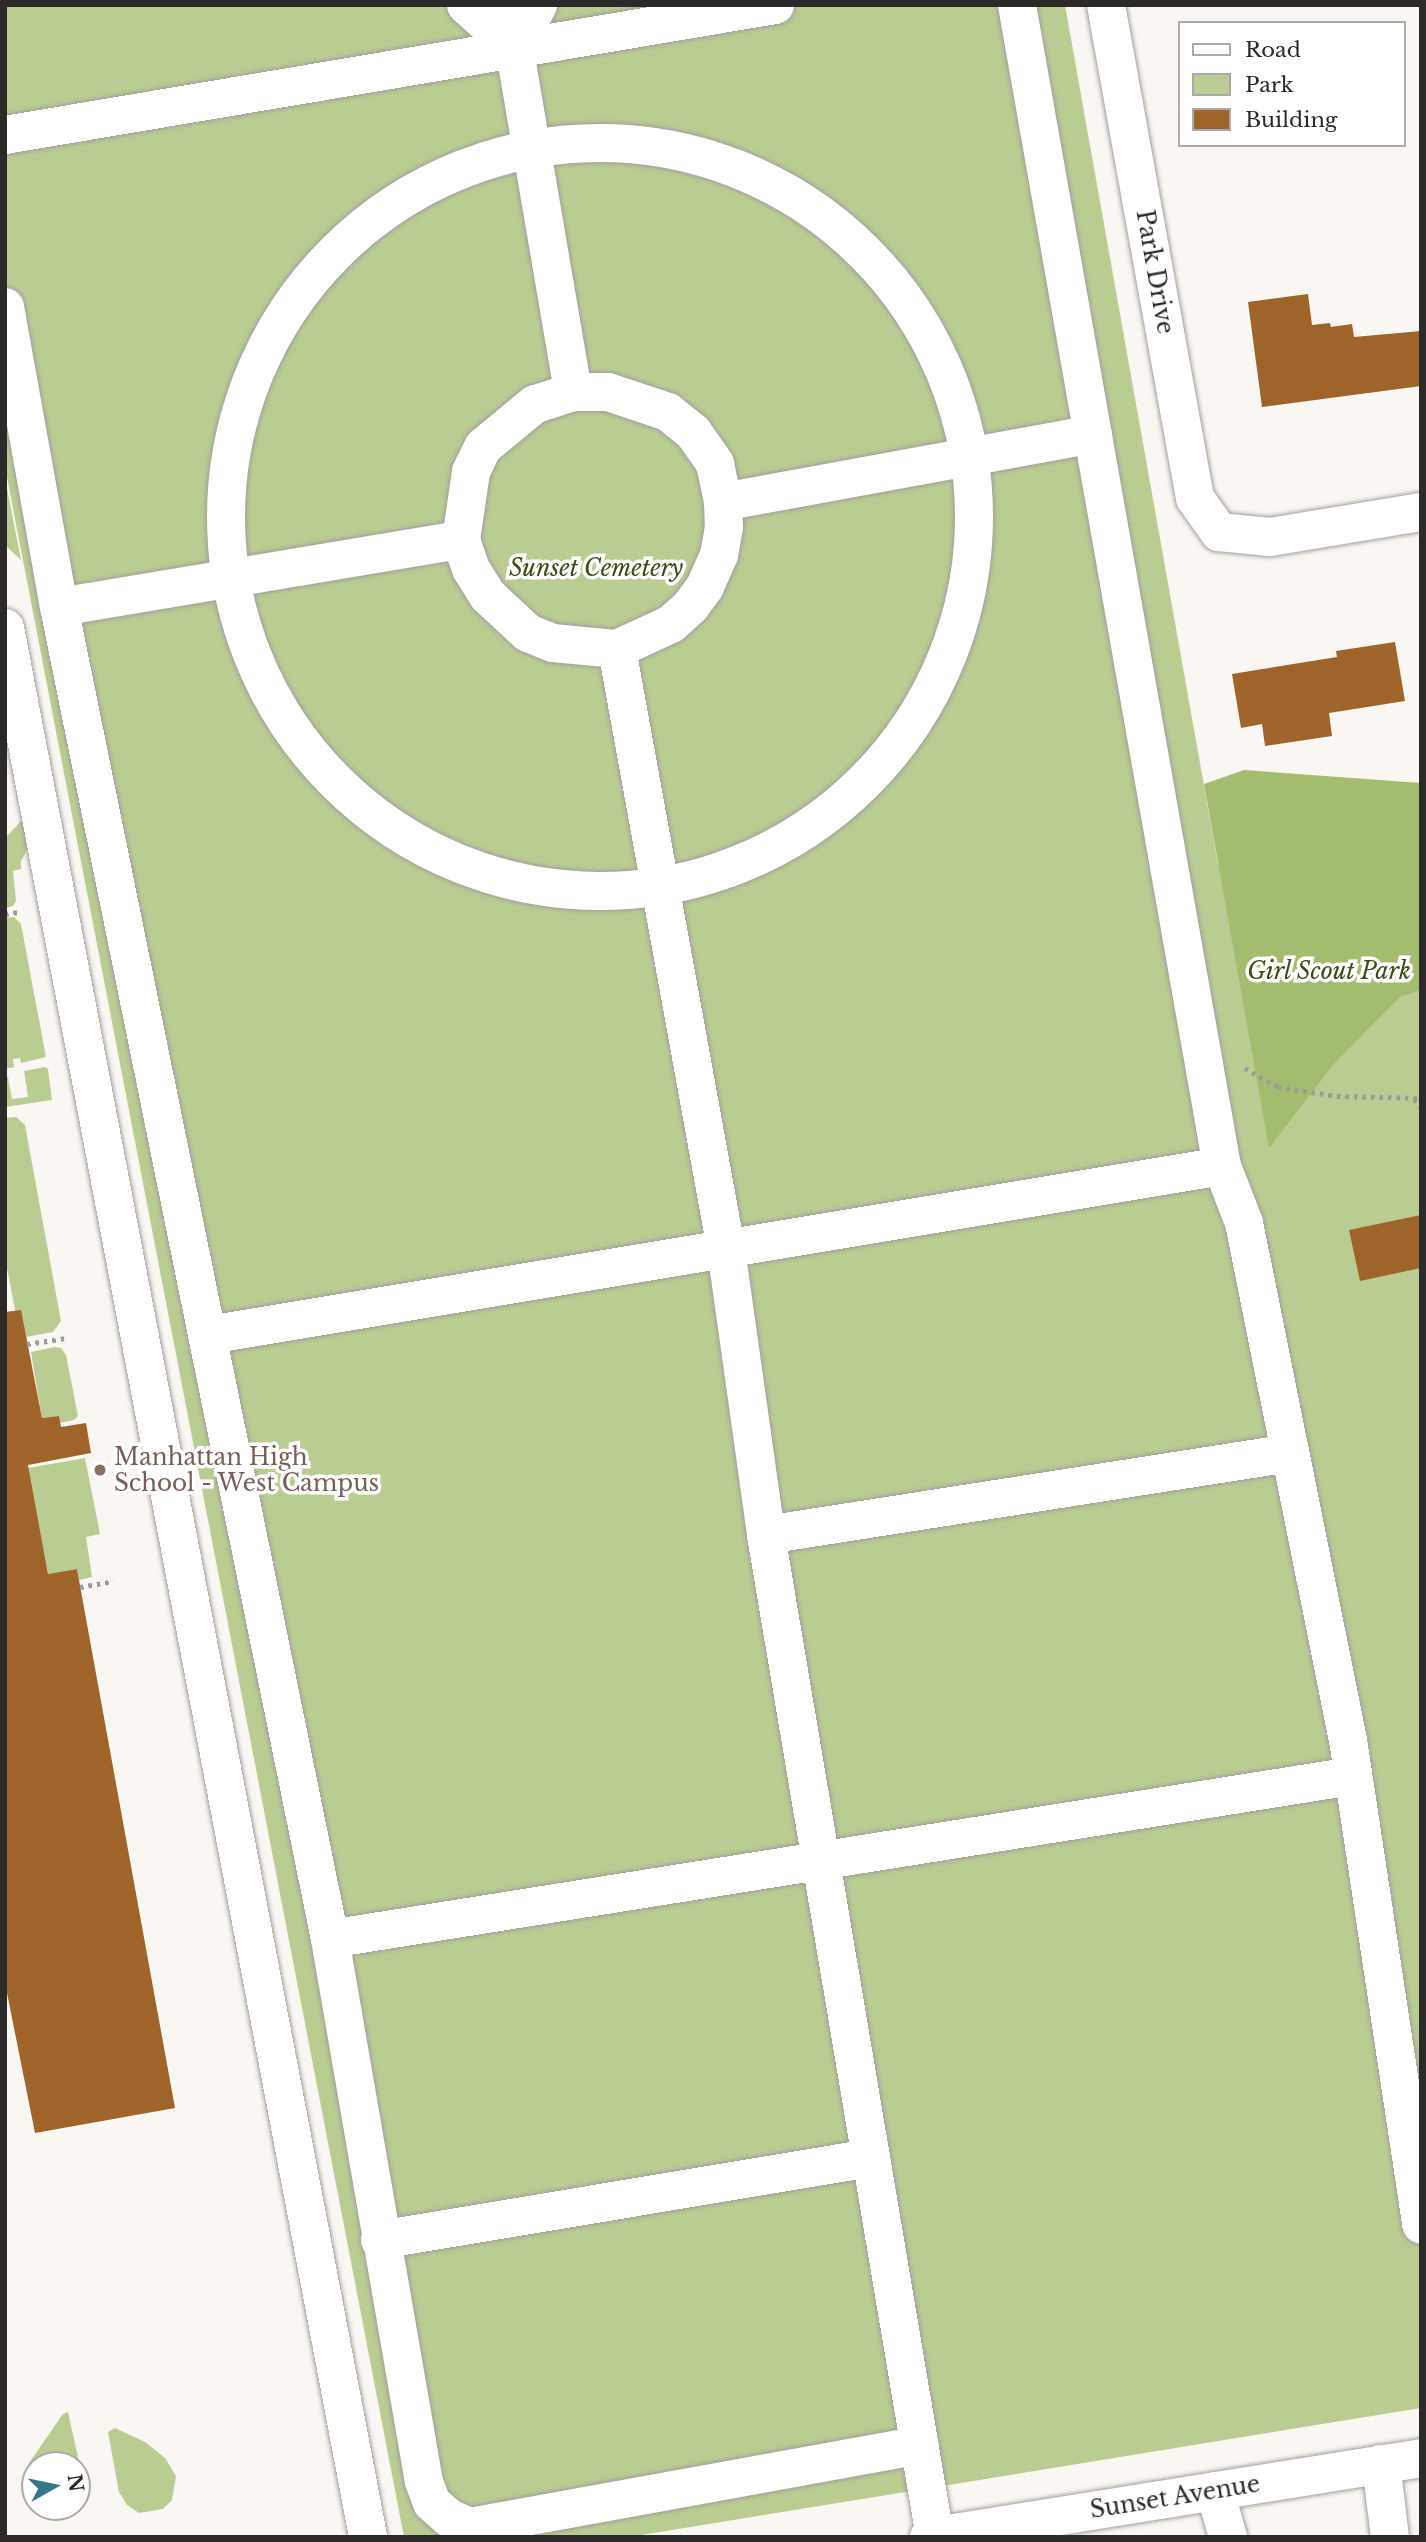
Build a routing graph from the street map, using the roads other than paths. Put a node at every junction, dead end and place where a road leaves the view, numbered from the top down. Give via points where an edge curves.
1 (466, 5) edge
2 (507, 5) edge
3 (538, 5) edge
4 (775, 5) edge
5 (1017, 5) edge
6 (1106, 5) edge
7 (514, 49) junction
8 (5, 135) edge
9 (532, 149) junction
10 (5, 307) edge
11 (573, 392) junction
12 (1093, 434) junction
13 (968, 457) junction
14 (723, 502) junction
15 (1421, 512) edge
16 (461, 540) junction
17 (232, 578) junction
18 (59, 607) junction
19 (5, 628) edge
20 (617, 649) junction
21 (663, 887) junction
22 (1222, 1167) junction
23 (726, 1249) junction
24 (209, 1335) junction
25 (1290, 1453) junction
26 (766, 1535) junction
27 (1352, 1776) junction
28 (821, 1861) junction
29 (330, 1939) junction
30 (871, 2158) junction
31 (1421, 2225) edge
32 (380, 2240) junction
33 (920, 2445) junction
34 (1421, 2458) edge
35 (1381, 2464) junction
36 (1215, 2491) junction
37 (935, 2536) edge
38 (368, 2537) edge
39 (929, 2537) edge
40 (1228, 2537) edge
41 (1390, 2537) edge

1 - 7 street
2 - 7 street
3 - 7 street
4 - 7 street
5 - 12 street
6 - 15 street, Park Drive via 1195,498 1219,533 1270,537
7 - 8 street
7 - 9 street
9 - 11 street
9 - 13 street via 588,143 685,153 776,187 817,213 855,244 917,320 940,363
9 - 17 street via 446,176 402,199 328,261 297,299 271,341 236,432 227,530
10 - 18 street
11 - 14 street via 608,392 668,412 693,432 715,464
11 - 16 street via 535,404 484,447 471,472
12 - 13 street
12 - 22 street
13 - 14 street
13 - 21 street via 972,530 964,603 950,649 904,736 873,774 798,836 709,876
14 - 20 street via 719,555 705,587 671,624
16 - 17 street
16 - 20 street via 488,597 528,632 553,643
17 - 18 street
17 - 21 street via 247,638 283,715 345,791 383,822 425,848 515,882 600,892
18 - 24 street
19 - 38 street
20 - 21 street
21 - 23 street
22 - 23 street
22 - 25 street via 1244,1223
23 - 24 street
23 - 26 street
24 - 29 street
25 - 26 street
25 - 27 street
26 - 28 street
27 - 28 street
27 - 31 street
28 - 29 street
28 - 30 street
29 - 32 street
30 - 32 street
30 - 33 street
32 - 33 street via 424,2482 432,2502 449,2518 470,2527
33 - 37 street
34 - 35 street, Sunset Avenue
35 - 36 street, Sunset Avenue
35 - 41 street
36 - 37 street, Sunset Avenue
36 - 40 street
37 - 39 street, Sunset Avenue

